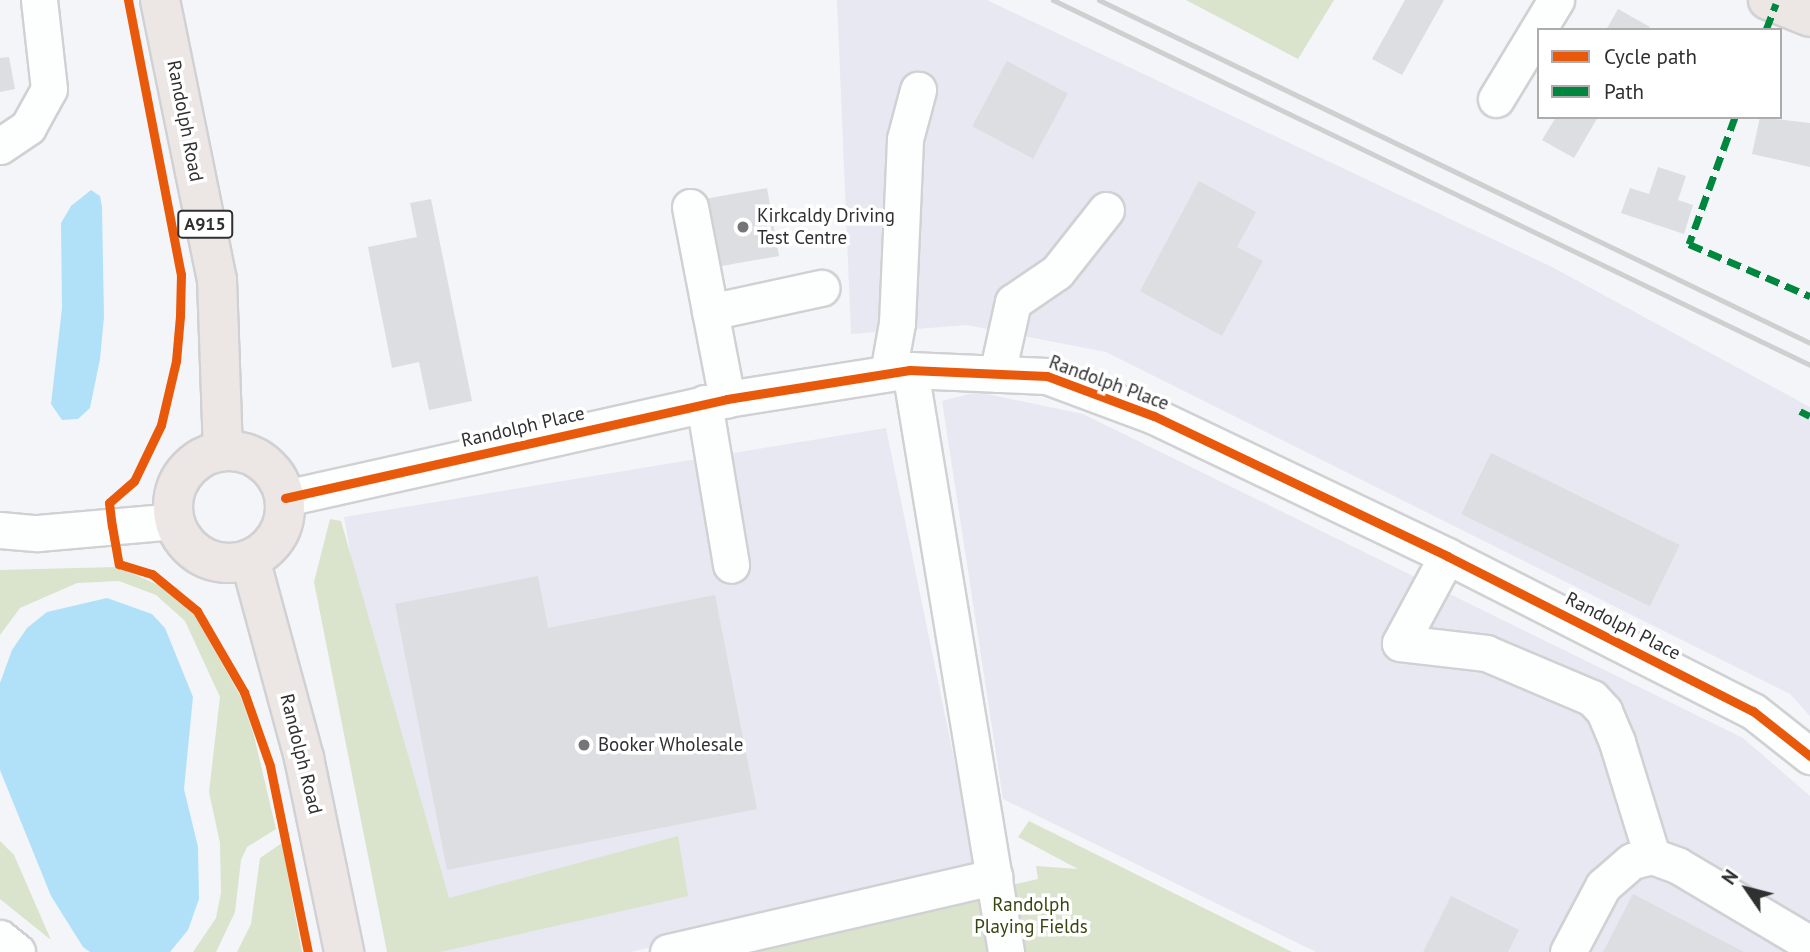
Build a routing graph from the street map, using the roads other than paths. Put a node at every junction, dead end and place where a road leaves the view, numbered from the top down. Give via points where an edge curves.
1 (39, 0) edge
2 (160, 0) edge
3 (1556, 0) edge
4 (1768, 0) edge
5 (1810, 17) edge
6 (1539, 28) edge
7 (1537, 31) edge
8 (918, 90) dead end
9 (1496, 99) dead end
10 (0, 146) edge
11 (690, 207) dead end
12 (1106, 210) dead end
13 (821, 288) dead end
14 (710, 312) junction
15 (899, 371) junction
16 (997, 374) junction
17 (715, 401) junction
18 (223, 451) junction
19 (285, 498) junction
20 (174, 521) junction
21 (0, 530) edge
22 (1447, 556) junction
23 (250, 559) junction
24 (731, 565) dead end
25 (1810, 756) edge
26 (1652, 856) junction
27 (994, 877) junction
28 (0, 938) edge
29 (1810, 944) edge
30 (17, 952) edge
31 (344, 952) edge
32 (668, 952) edge
33 (1006, 952) edge
34 (1568, 952) edge

1 - 10 street via 49,89 28,127
2 - 18 main road, Randolph Road / A915 via 217,280
3 - 6 street
4 - 5 main road
7 - 9 street
8 - 15 street via 905,139
11 - 14 street
12 - 16 street via 1058,272 1013,302
13 - 14 street
14 - 17 street
15 - 16 street, Randolph Place
15 - 17 street, Randolph Place
15 - 27 street
16 - 22 street, Randolph Place via 1047,376 1154,416
17 - 19 street, Randolph Place
17 - 24 street
18 - 19 main road via 240,451 270,467
18 - 20 main road via 189,467 178,483
19 - 23 main road via 278,534 267,549
20 - 21 street via 38,533
20 - 23 main road via 195,552 232,563
22 - 25 street, Randolph Place via 1752,711
22 - 26 street via 1400,643 1486,653 1592,698 1604,711 1617,741
23 - 31 main road, Randolph Road via 304,758
26 - 29 street via 1677,865
26 - 34 street via 1632,861 1615,873
27 - 32 street
27 - 33 street
28 - 30 street

